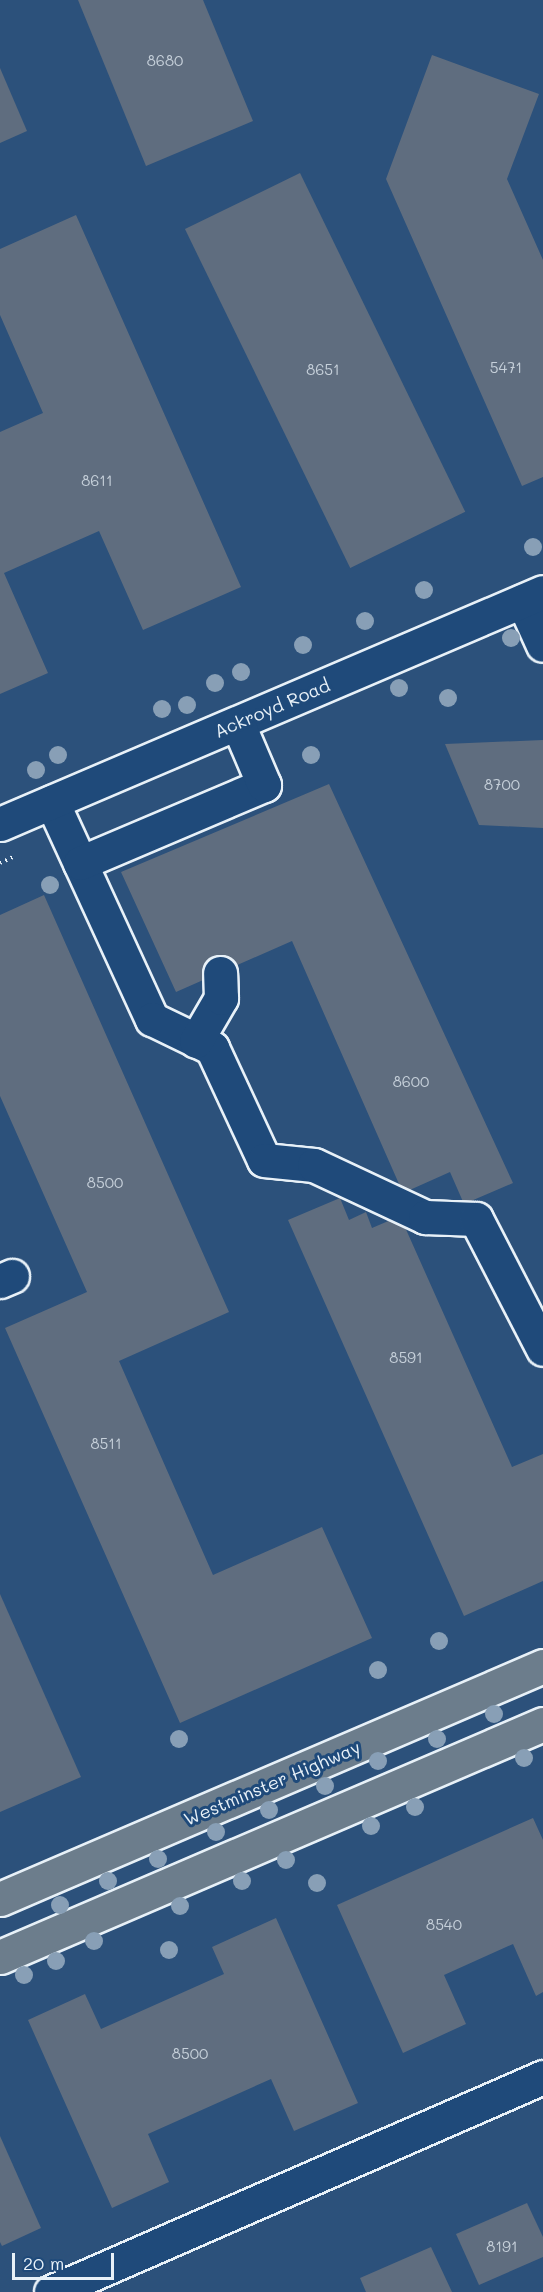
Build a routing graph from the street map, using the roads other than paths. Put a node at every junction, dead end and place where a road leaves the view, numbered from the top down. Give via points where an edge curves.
1 (533, 596) edge
2 (543, 645) edge
3 (238, 724) junction
4 (52, 802) junction
5 (0, 824) edge
6 (80, 863) junction
7 (220, 973) dead end
8 (196, 1041) junction
9 (543, 1349) edge
10 (543, 1666) edge
11 (543, 1724) edge
12 (0, 1899) edge
13 (0, 1957) edge
14 (543, 2077) edge
15 (51, 2292) edge

1 - 2 street
1 - 3 street, Ackroyd Road
3 - 4 street, Ackroyd Road
3 - 6 street via 268,797
4 - 5 street, Ackroyd Road
4 - 6 street
6 - 8 street via 152,1019
7 - 8 street via 221,998
8 - 9 street via 212,1048 264,1160 314,1165 425,1217 476,1219
10 - 12 main road, Westminster Highway
11 - 13 main road
14 - 15 street

